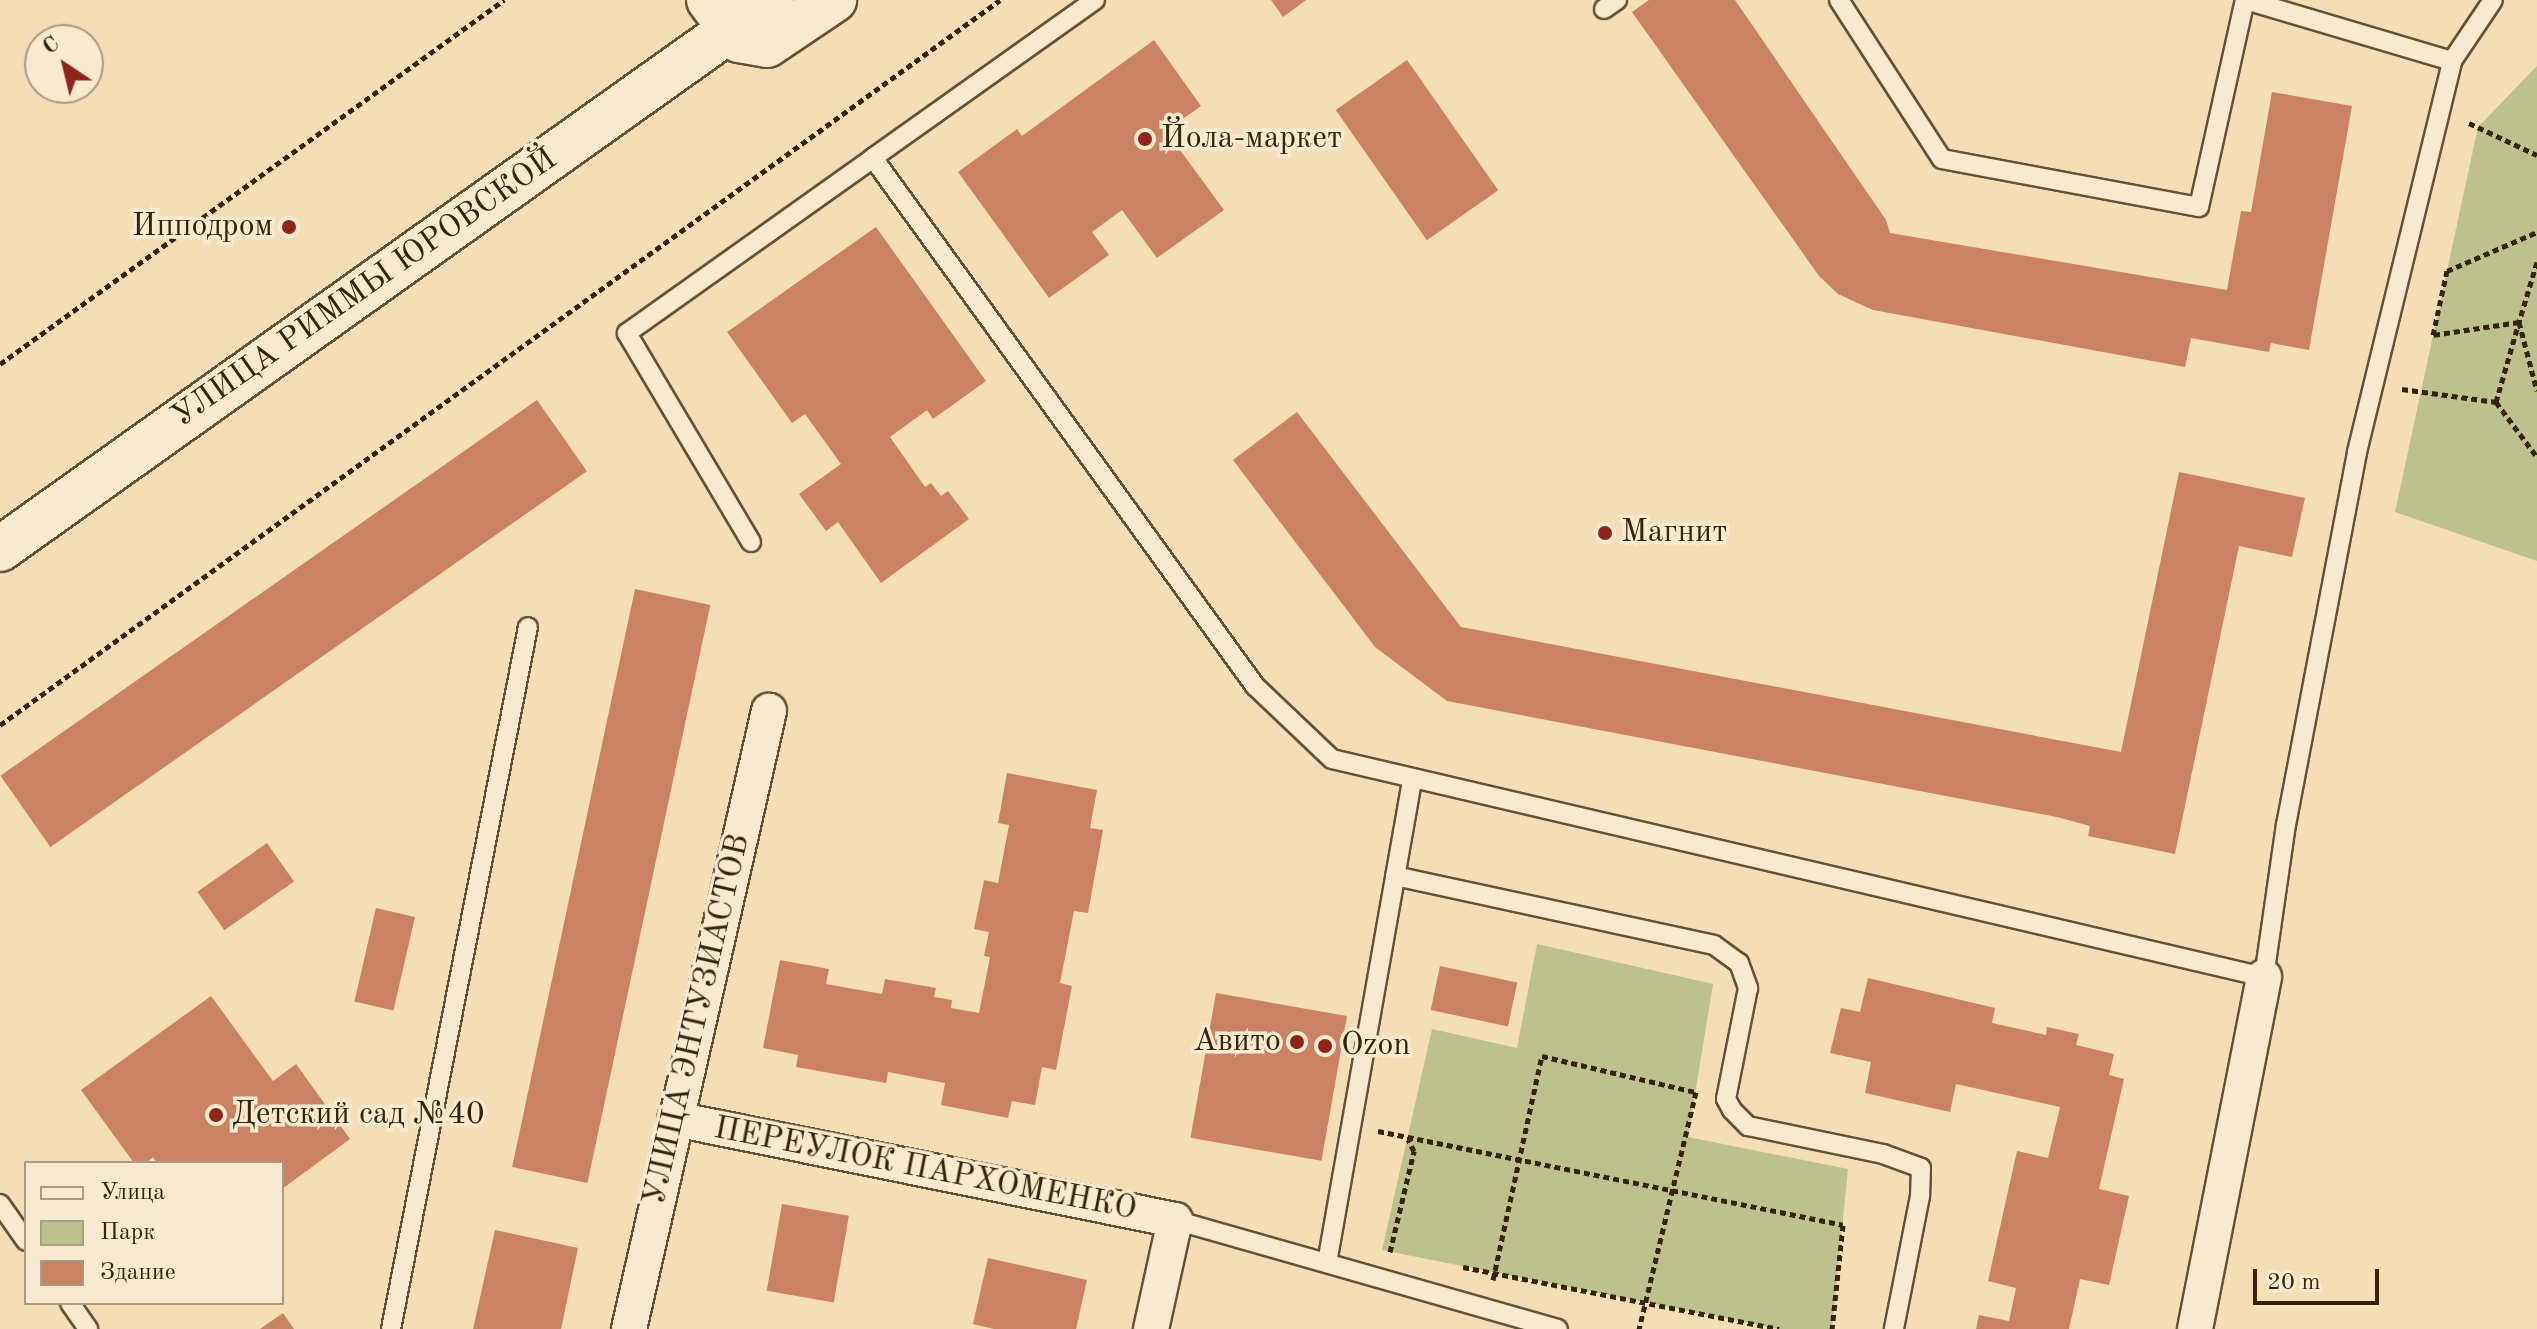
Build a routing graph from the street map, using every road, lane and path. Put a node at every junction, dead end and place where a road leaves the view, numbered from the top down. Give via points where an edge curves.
1 (504, 0) edge
2 (772, 0) edge
3 (834, 0) edge
4 (1000, 0) edge
5 (1095, 0) edge
6 (1839, 0) edge
7 (2246, 0) edge
8 (2493, 0) edge
9 (720, 14) edge
10 (2452, 61) junction
11 (2440, 110) junction
12 (2537, 155) edge
13 (873, 158) junction
14 (2537, 232) edge
15 (2537, 262) edge
16 (2519, 322) junction
17 (0, 364) edge
18 (2374, 381) junction
19 (2537, 391) edge
20 (2496, 402) junction
21 (2537, 457) edge
22 (751, 542) dead end
23 (0, 549) edge
24 (528, 627) dead end
25 (769, 711) dead end
26 (0, 725) edge
27 (1412, 780) junction
28 (1395, 876) junction
29 (2264, 977) junction
30 (675, 1119) junction
31 (1519, 1160) junction
32 (1671, 1190) junction
33 (0, 1204) edge
34 (1175, 1220) junction
35 (24, 1238) edge
36 (1405, 1255) dead end
37 (1327, 1263) junction
38 (1450, 1264) dead end
39 (1494, 1273) junction
40 (1644, 1302) junction
41 (71, 1305) edge
42 (1486, 1309) junction
43 (88, 1329) edge
44 (391, 1329) edge
45 (629, 1329) edge
46 (1151, 1329) edge
47 (1558, 1329) edge
48 (1639, 1329) edge
49 (1779, 1329) edge
50 (1832, 1329) edge
51 (1894, 1329) edge
52 (2195, 1329) edge

1 - 17 path
2 - 9 main road, УЛИЦА РИММЫ ЮРОВСКОЙ
3 - 9 main road via 767,45 739,40
4 - 26 path
5 - 13 lane
6 - 7 lane via 1942,159 2199,207
7 - 10 lane
8 - 10 lane
9 - 23 main road, УЛИЦА РИММЫ ЮРОВСКОЙ
10 - 11 lane
11 - 12 path
11 - 18 lane
13 - 22 lane via 627,333
13 - 27 lane via 1255,686 1332,759
14 - 16 path via 2447,271 2433,335
15 - 16 path
16 - 19 path
16 - 20 path
18 - 20 path via 2420,394
18 - 29 lane via 2286,825
20 - 21 path
24 - 44 lane
25 - 30 street, УЛИЦА ЭНТУЗИАСТОВ
27 - 28 lane
27 - 29 lane
28 - 37 lane
28 - 51 lane via 1714,945 1739,963 1748,988 1726,1099 1732,1110 1748,1126 1883,1154 1921,1168
29 - 52 street
30 - 34 street, ПЕРЕУЛОК ПАРХОМЕНКО
30 - 45 street, УЛИЦА ЭНТУЗИАСТОВ
31 - 32 path
31 - 32 path via 1542,1056 1696,1092
31 - 36 path via 1407,1138 1414,1151 1390,1252
31 - 39 path
32 - 40 path
32 - 50 path via 1843,1225
33 - 35 lane
34 - 37 lane
34 - 46 street
37 - 42 lane
38 - 39 path
39 - 40 path
39 - 42 path
40 - 48 path
40 - 49 path
41 - 43 lane
42 - 47 lane

